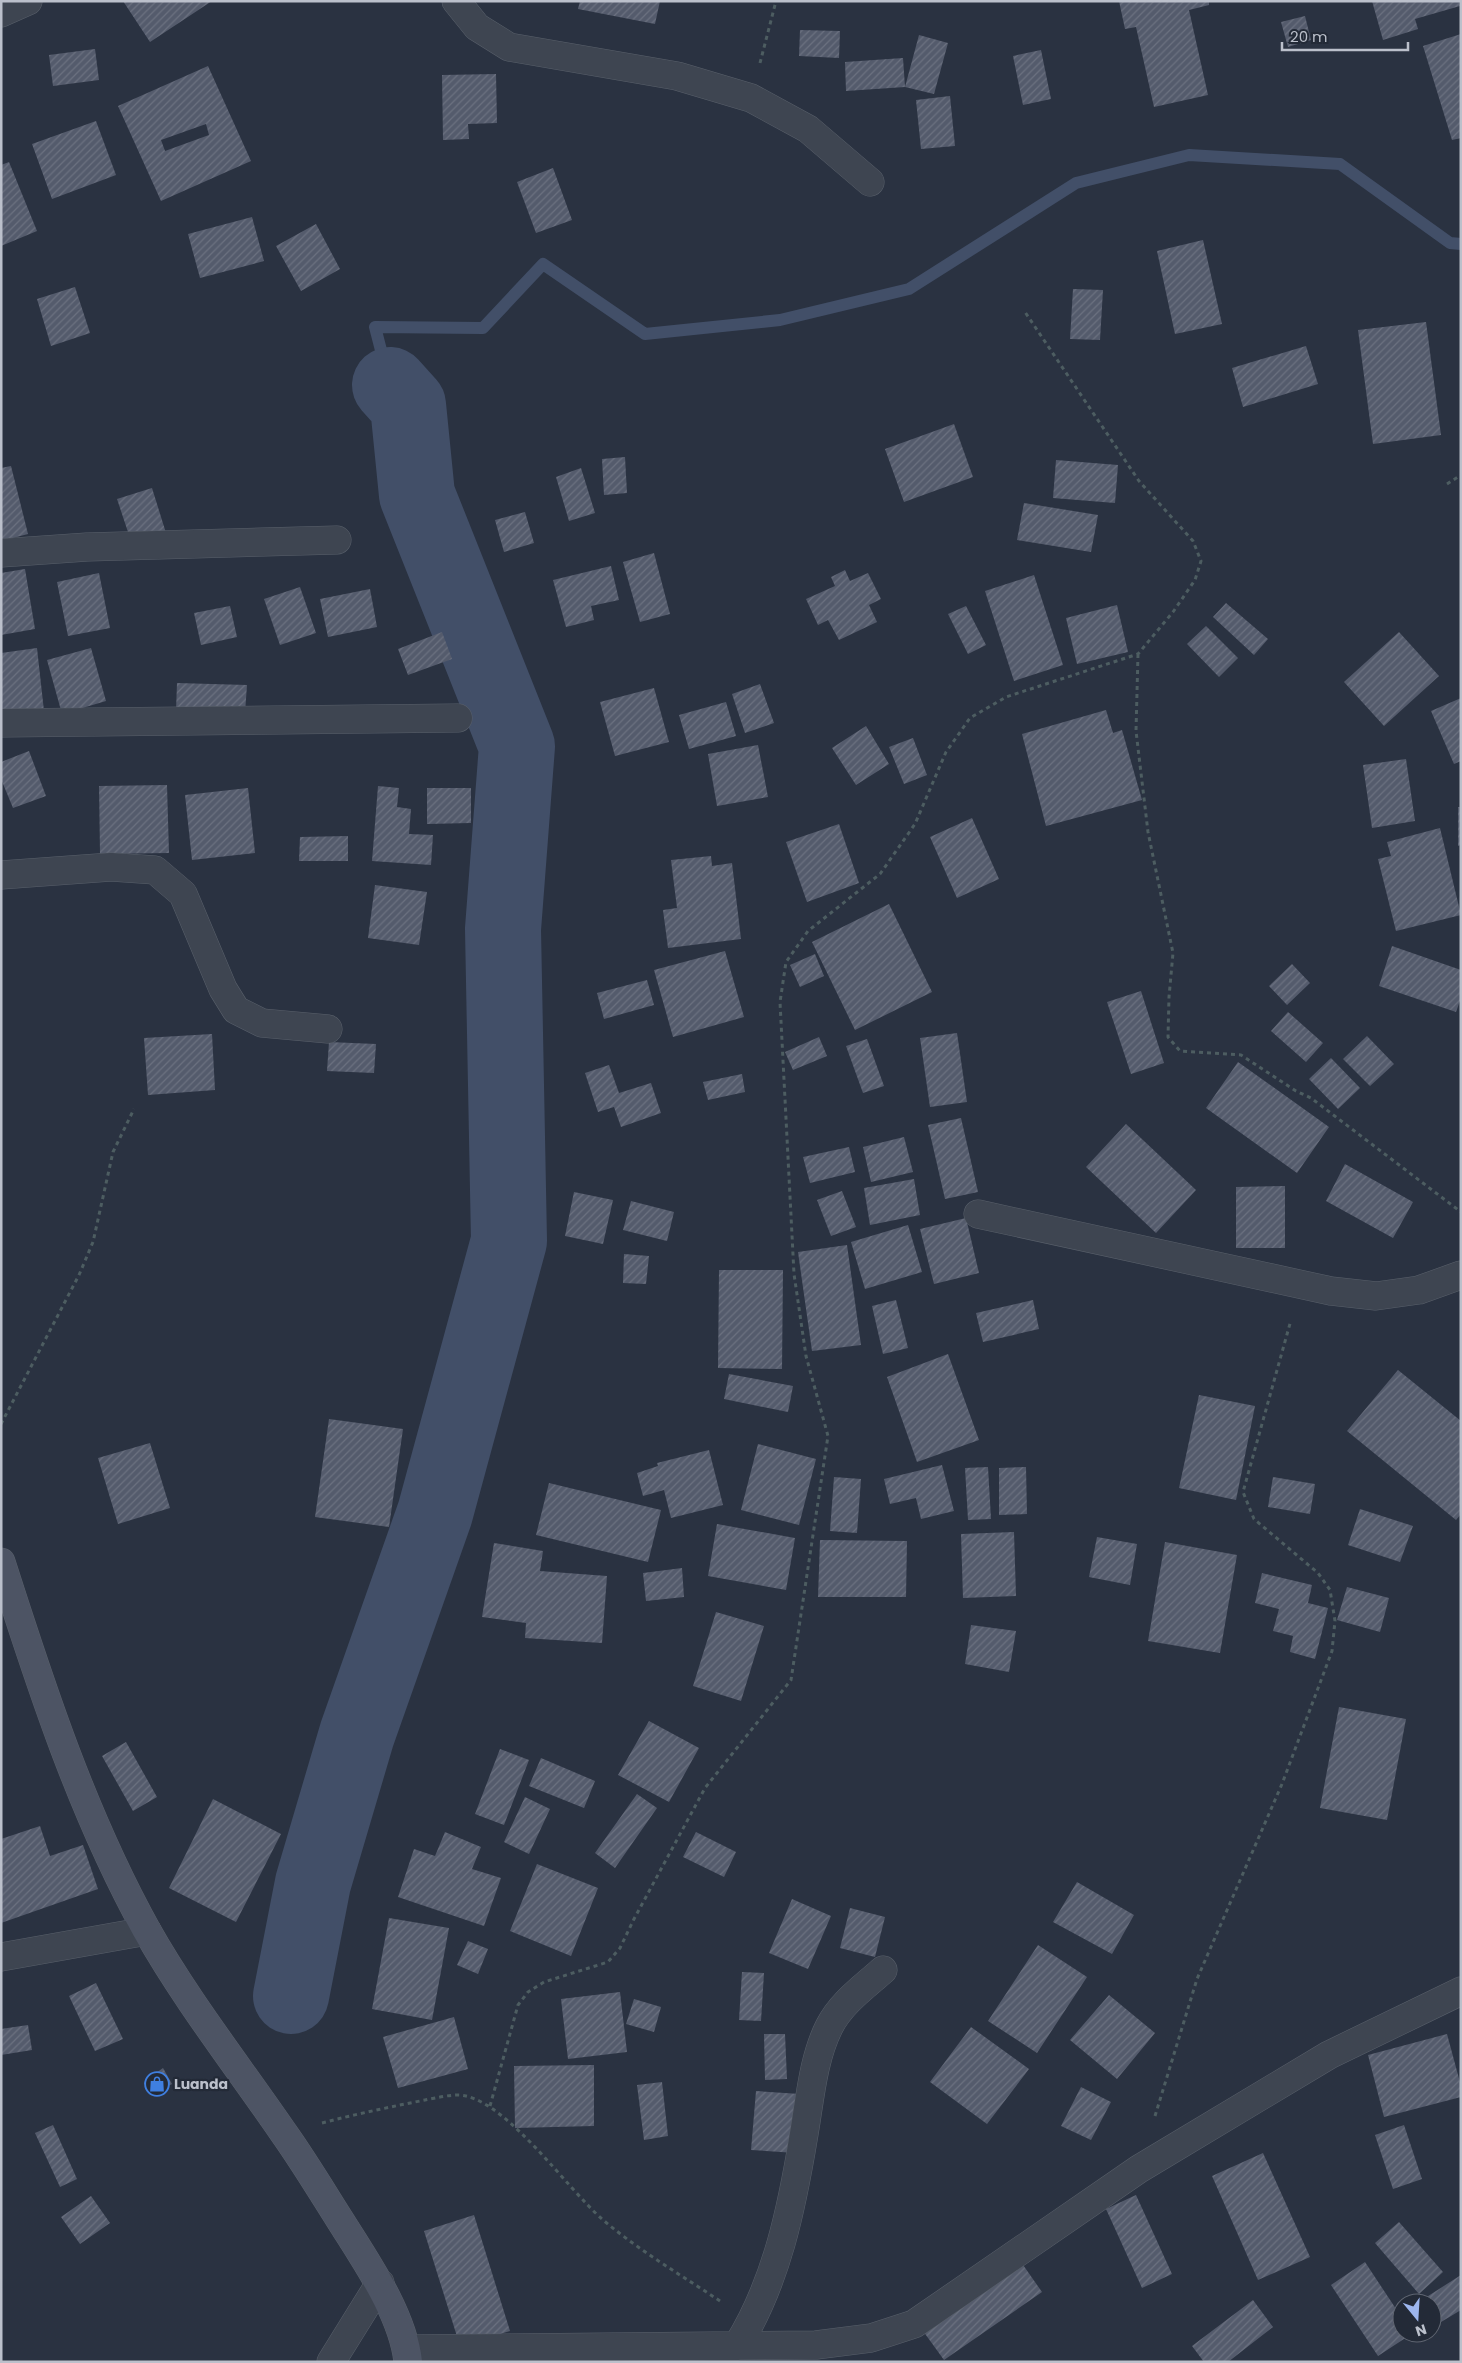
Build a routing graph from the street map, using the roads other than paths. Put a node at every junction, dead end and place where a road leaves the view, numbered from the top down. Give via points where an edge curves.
1 (28, 1) edge
2 (456, 1) edge
3 (1, 13) edge
4 (870, 182) dead end
5 (337, 540) dead end
6 (1, 553) edge
7 (458, 718) dead end
8 (1, 723) edge
9 (1, 875) edge
10 (328, 1030) dead end
11 (978, 1214) dead end
12 (1461, 1276) edge
13 (1, 1562) edge
14 (147, 1931) junction
15 (1, 1957) edge
16 (884, 1970) dead end
17 (1461, 1991) edge
18 (380, 2284) junction
19 (737, 2346) junction
20 (407, 2355) edge
21 (331, 2362) edge

1 - 3 street
2 - 4 street via 477,27 509,47 677,76 752,98 808,129
5 - 6 street via 87,546
7 - 8 street
9 - 10 street via 111,867 155,870 183,894 223,989 236,1010 262,1023
11 - 12 street via 1331,1291 1376,1296 1419,1290
13 - 14 street via 38,1678 105,1851
14 - 15 street
14 - 18 street via 211,2032 284,2133
16 - 19 street via 851,1997 829,2027 815,2071 794,2196 775,2262 752,2322
17 - 19 street via 1329,2055 1139,2169 914,2324 871,2338 816,2345
18 - 20 street
18 - 21 street
19 - 20 street

